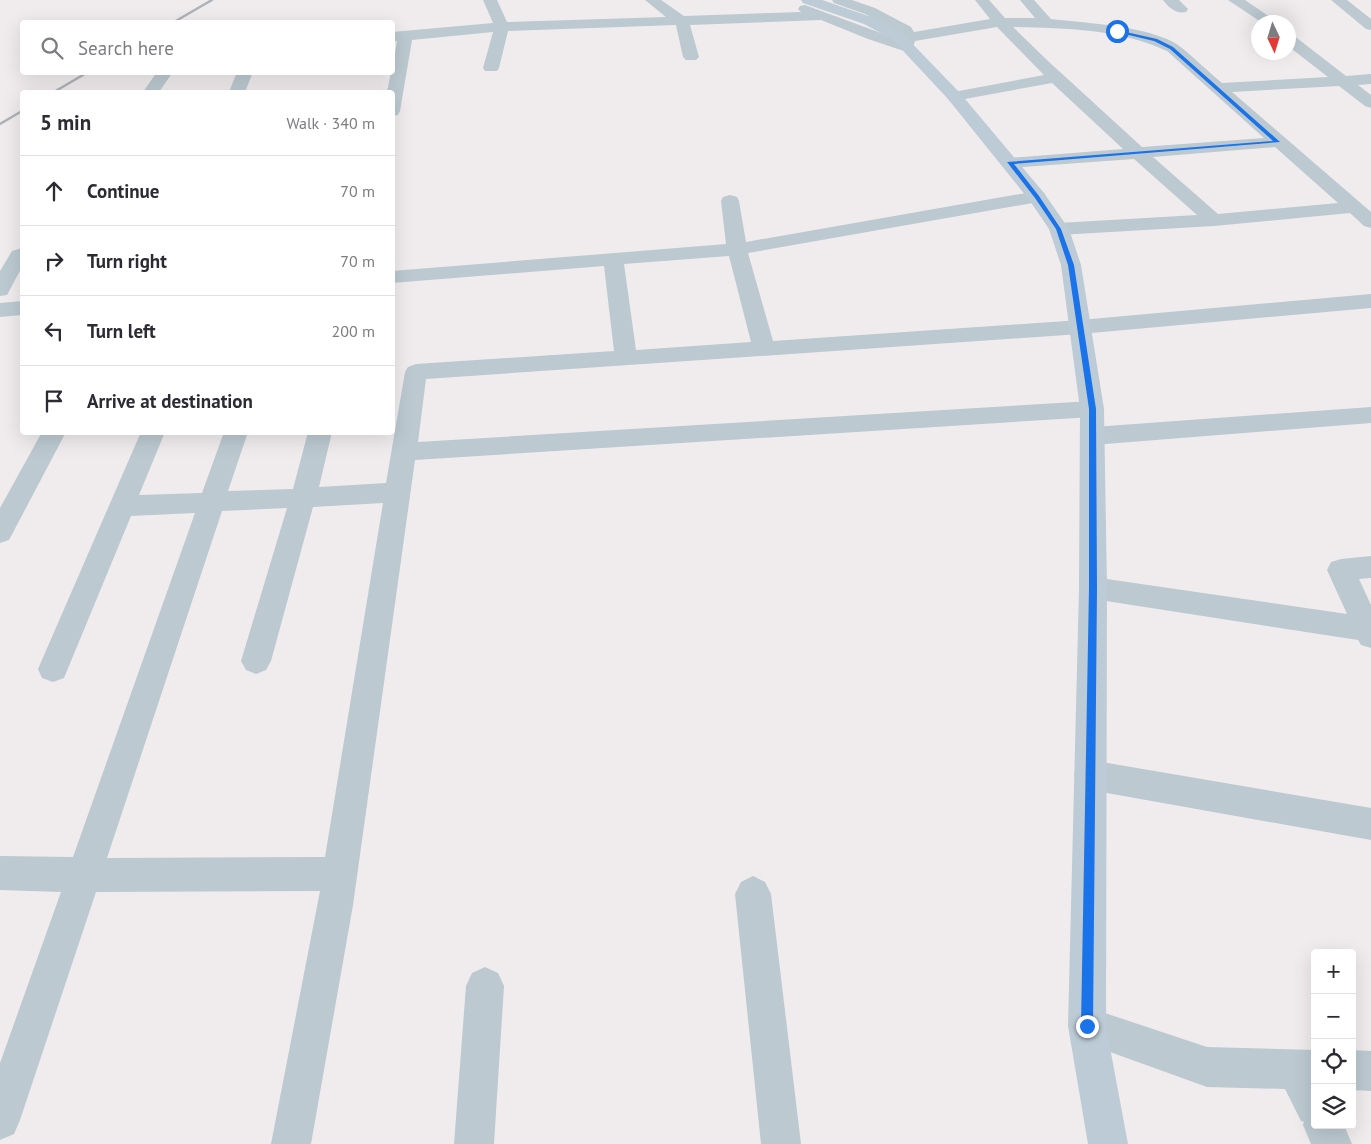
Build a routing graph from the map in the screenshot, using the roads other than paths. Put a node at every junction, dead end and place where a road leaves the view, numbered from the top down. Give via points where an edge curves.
1 (490, 0) edge
2 (652, 0) edge
3 (808, 0) edge
4 (839, 0) edge
5 (982, 0) edge
6 (1027, 0) edge
7 (1236, 0) edge
8 (1340, 1) edge
9 (1364, 1) edge
10 (785, 2) dead end
11 (1259, 15) edge
12 (823, 16) junction
13 (682, 22) junction
14 (999, 22) junction
15 (1046, 23) junction
16 (1371, 26) edge
17 (502, 27) junction
18 (399, 36) edge
19 (908, 42) junction
20 (1296, 44) edge
21 (691, 57) dead end
22 (491, 68) dead end
23 (163, 75) edge
24 (244, 75) edge
25 (1056, 78) junction
26 (1371, 79) edge
27 (1342, 81) junction
28 (1216, 88) junction
29 (152, 90) edge
30 (237, 90) edge
31 (394, 90) edge
32 (954, 96) junction
33 (1371, 103) edge
34 (1278, 142) junction
35 (1139, 154) junction
36 (1010, 162) junction
37 (1037, 197) junction
38 (730, 201) dead end
39 (1354, 207) junction
40 (1214, 220) junction
41 (1371, 222) edge
42 (1059, 229) junction
43 (737, 249) junction
44 (14, 255) edge
45 (613, 259) junction
46 (395, 277) edge
47 (0, 290) edge
48 (1371, 300) edge
49 (20, 308) edge
50 (0, 310) edge
51 (1080, 327) junction
52 (764, 348) junction
53 (626, 358) junction
54 (1092, 409) junction
55 (1371, 415) edge
56 (52, 435) edge
57 (152, 435) edge
58 (235, 435) edge
59 (319, 435) edge
60 (1093, 436) junction
61 (404, 452) junction
62 (398, 492) junction
63 (303, 498) junction
64 (212, 502) junction
65 (123, 506) junction
66 (0, 533) edge
67 (1371, 567) edge
68 (1093, 588) junction
69 (1369, 632) edge
70 (256, 661) dead end
71 (54, 669) dead end
72 (1090, 775) junction
73 (1371, 824) edge
74 (0, 873) edge
75 (339, 874) junction
76 (84, 875) junction
77 (753, 894) dead end
78 (485, 986) dead end
79 (1087, 1026) junction
80 (1306, 1069) edge
81 (1356, 1070) edge
82 (1371, 1071) edge
83 (1311, 1090) edge
84 (0, 1120) edge
85 (1325, 1129) edge
86 (291, 1144) edge
87 (474, 1144) edge
88 (781, 1144) edge
89 (1108, 1144) edge
90 (1332, 1144) edge

1 - 17 street
2 - 13 street
3 - 19 street via 869,21
4 - 19 street via 906,30
5 - 14 street
6 - 15 street
7 - 11 street
8 - 9 street
8 - 16 street
10 - 12 street
12 - 13 street
12 - 19 street via 873,36
13 - 17 street
13 - 21 street
14 - 15 street
14 - 19 street
14 - 25 street
15 - 28 street via 1117,31 1155,40 1172,48
17 - 18 street
17 - 22 street
18 - 31 street
19 - 32 street
20 - 27 street
23 - 29 street
24 - 30 street
25 - 32 street
25 - 35 street
26 - 27 street
27 - 28 street
27 - 33 street
28 - 34 street
32 - 36 street
34 - 35 street
34 - 39 street
35 - 36 street
35 - 40 street
36 - 37 street
37 - 42 street
37 - 43 street
38 - 43 street
39 - 40 street
39 - 41 street
40 - 42 street
42 - 51 street via 1071,265
43 - 45 street
43 - 52 street
44 - 47 street
45 - 46 street
45 - 53 street
48 - 51 street
49 - 50 street
51 - 52 street
51 - 54 street
52 - 53 street
53 - 61 street via 416,372
54 - 60 street
54 - 61 street
55 - 60 street
56 - 66 street
57 - 65 street
58 - 64 street
59 - 63 street
60 - 68 street
61 - 62 street
62 - 63 street
62 - 75 street
63 - 64 street
63 - 70 street
64 - 65 street
64 - 76 street
65 - 71 street
67 - 69 street via 1341,570
68 - 69 street
68 - 72 street
72 - 73 street
72 - 79 street
74 - 76 street
75 - 76 street
75 - 86 street
76 - 84 street
77 - 88 street
78 - 87 street
79 - 80 street via 1207,1067
79 - 89 street
80 - 83 street
81 - 82 street
85 - 90 street

